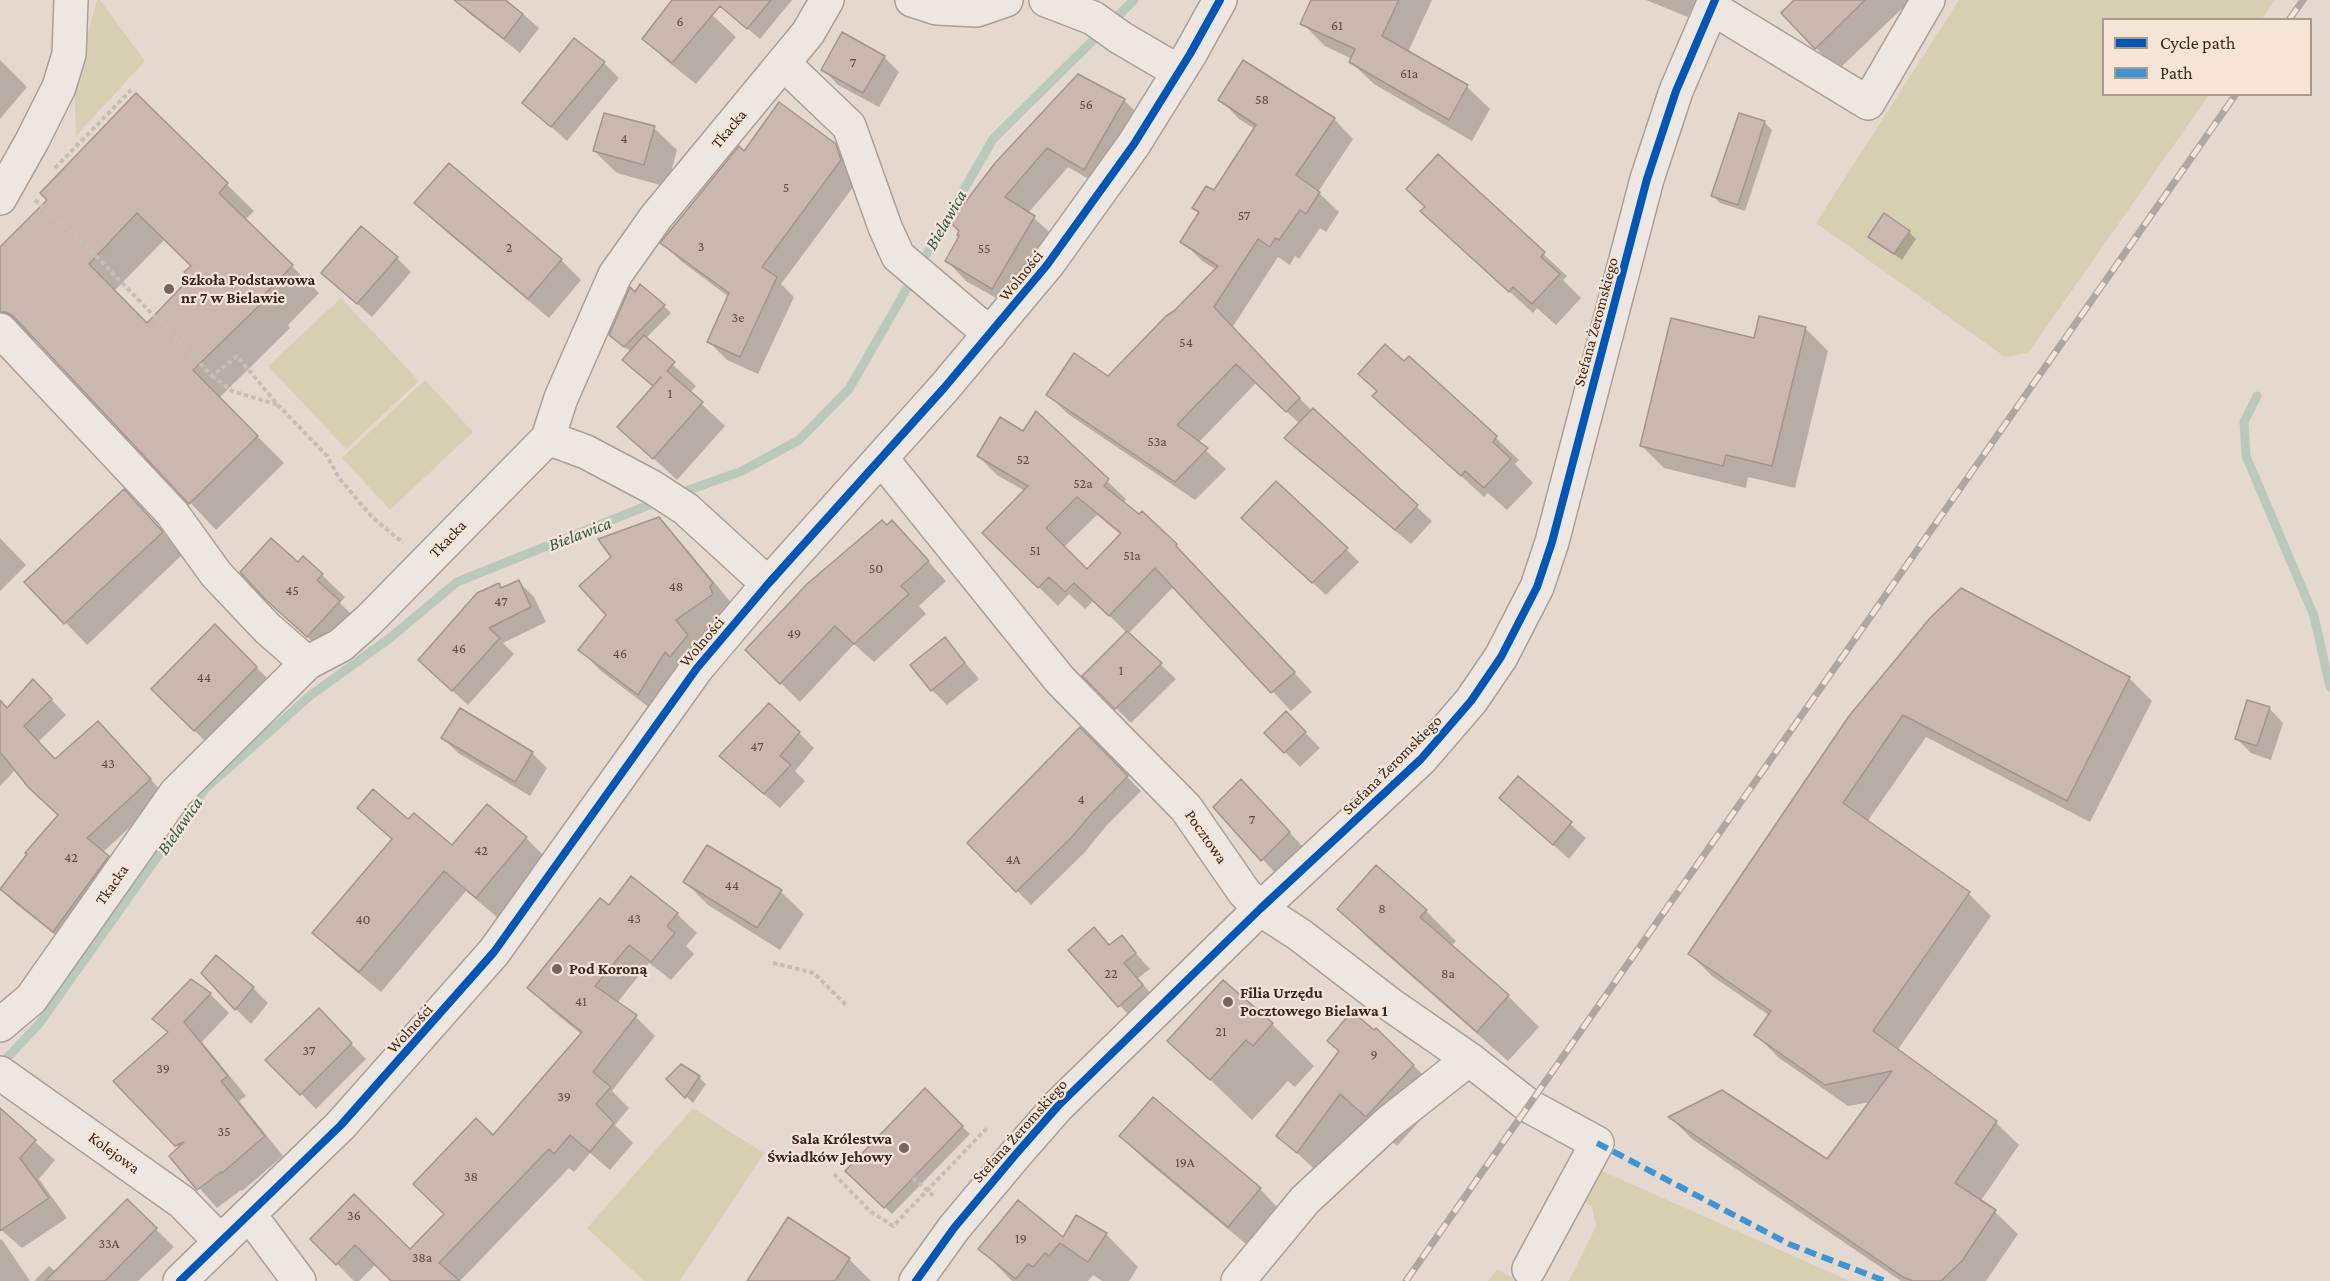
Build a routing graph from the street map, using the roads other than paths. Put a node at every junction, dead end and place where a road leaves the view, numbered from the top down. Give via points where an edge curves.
1 (71, 0) edge
2 (827, 0) edge
3 (912, 0) edge
4 (1006, 0) edge
5 (1046, 0) edge
6 (1220, 0) edge
7 (1928, 0) edge
8 (1713, 4) edge
9 (783, 63) junction
10 (1179, 72) junction
11 (6, 188) edge
12 (0, 330) edge
13 (990, 334) junction
14 (548, 438) junction
15 (881, 458) junction
16 (768, 584) junction
17 (307, 663) junction
18 (1260, 909) junction
19 (0, 1025) edge
20 (1469, 1059) junction
21 (0, 1073) edge
22 (249, 1215) junction
23 (221, 1242) junction
24 (1529, 1269) dead end
25 (180, 1281) edge
26 (299, 1281) edge
27 (916, 1281) edge
28 (1238, 1281) edge

1 - 11 street via 69,54 59,87
2 - 9 street, Tkacka via 808,33
3 - 4 street via 938,8 977,10
5 - 10 street via 1093,18
6 - 10 street, Wolności
7 - 8 street via 1868,103
8 - 18 street, Stefana Żeromskiego via 1655,153 1558,521 1537,587 1521,621 1481,687 1435,745
9 - 13 street via 849,126 898,256
9 - 14 street, Tkacka via 656,217 615,275 564,390
10 - 13 street, Wolności via 1095,200
12 - 17 street via 172,513 216,574
13 - 15 street, Wolności
14 - 16 street via 586,452 686,509
14 - 17 street, Tkacka via 341,645
15 - 16 street, Wolności
15 - 18 street, Pocztowa via 1060,680 1186,808
16 - 22 street, Wolności via 684,684 494,952 360,1105
17 - 19 street, Tkacka via 176,793 31,999
18 - 20 street, Pocztowa
18 - 27 street, Stefana Żeromskiego via 1058,1106 954,1228
20 - 24 street, Pocztowa via 1529,1106 1597,1143
20 - 28 street via 1388,1123 1305,1200
21 - 23 street, Kolejowa via 182,1202
22 - 23 street, Wolności
22 - 26 street
23 - 25 street, Wolności

